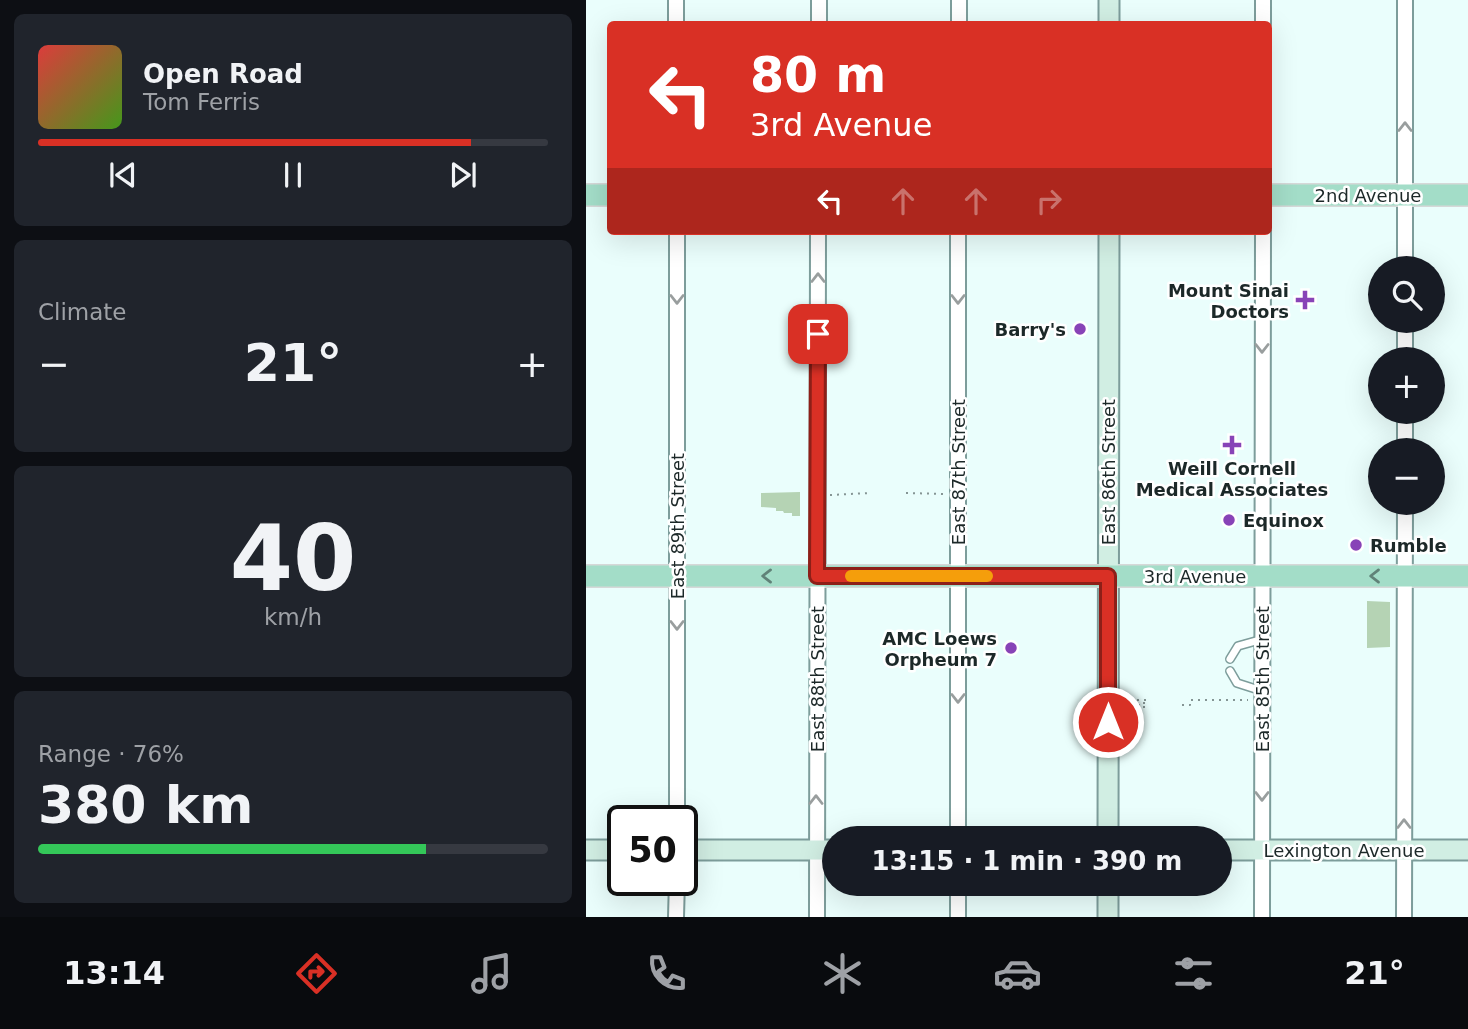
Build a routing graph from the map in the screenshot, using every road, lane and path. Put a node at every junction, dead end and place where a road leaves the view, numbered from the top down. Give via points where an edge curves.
1 (676, 0) edge
2 (819, 0) edge
3 (959, 0) edge
4 (1109, 0) edge
5 (1263, 0) edge
6 (1405, 0) edge
7 (676, 21) edge
8 (819, 21) edge
9 (959, 21) edge
10 (1109, 21) edge
11 (1263, 21) edge
12 (586, 195) edge
13 (607, 195) edge
14 (1272, 195) edge
15 (1405, 195) junction
16 (1468, 195) edge
17 (677, 235) edge
18 (818, 235) edge
19 (958, 235) edge
20 (1109, 235) edge
21 (1263, 235) edge
22 (1405, 256) edge
23 (870, 493) dead end
24 (906, 493) dead end
25 (944, 494) dead end
26 (829, 495) dead end
27 (1405, 515) edge
28 (586, 576) edge
29 (677, 576) junction
30 (817, 576) junction
31 (958, 576) junction
32 (1108, 576) junction
33 (1262, 576) junction
34 (1404, 576) junction
35 (1468, 576) edge
36 (1263, 639) junction
37 (1230, 659) dead end
38 (1230, 671) dead end
39 (1263, 691) junction
40 (1130, 700) dead end
41 (1248, 700) dead end
42 (1182, 705) dead end
43 (1130, 708) dead end
44 (676, 805) edge
45 (824, 826) edge
46 (958, 826) edge
47 (1108, 826) edge
48 (586, 850) edge
49 (607, 850) edge
50 (698, 850) edge
51 (822, 850) edge
52 (1232, 850) edge
53 (1262, 850) junction
54 (1404, 850) junction
55 (1468, 850) edge
56 (822, 875) edge
57 (676, 896) edge
58 (958, 896) edge
59 (1108, 896) edge
60 (676, 917) edge
61 (817, 917) edge
62 (958, 917) edge
63 (1108, 917) edge
64 (1262, 917) edge
65 (1404, 917) edge

1 - 7 street
2 - 8 street
3 - 9 street
4 - 10 main road
5 - 11 street
15 -> 6 street
12 - 13 main road
14 - 15 main road, 2nd Avenue
15 - 16 main road, 2nd Avenue
15 - 22 street
17 -> 29 street, East 89th Street
30 -> 18 street, East 88th Street
19 -> 31 street, East 87th Street
20 - 32 main road, East 86th Street
21 -> 33 street, East 85th Street
23 - 26 path
24 - 25 path
27 - 34 street
28 - 29 main road, 3rd Avenue
30 -> 29 main road, 3rd Avenue
29 -> 44 street, East 89th Street
30 - 31 main road, 3rd Avenue
45 -> 30 street, East 88th Street
31 - 32 main road, 3rd Avenue
31 -> 46 street, East 87th Street
32 - 33 main road, 3rd Avenue
32 - 47 main road, East 86th Street
34 -> 33 main road, 3rd Avenue
33 - 36 street, East 85th Street
34 - 35 main road, 3rd Avenue
54 -> 34 street
36 - 37 lane via 1238,646
36 - 39 street, East 85th Street
38 - 39 lane via 1237,683
39 -> 53 street, East 85th Street
40 - 43 path via 1146,701 1139,703 1144,708
41 - 42 path
48 - 49 main road
50 - 51 main road
52 - 53 main road, Lexington Avenue
53 - 54 main road, Lexington Avenue
53 - 64 street, East 85th Street
54 - 55 main road, Lexington Avenue
54 - 65 street
56 - 61 street, East 88th Street
57 - 60 street
58 - 62 street
59 - 63 main road

